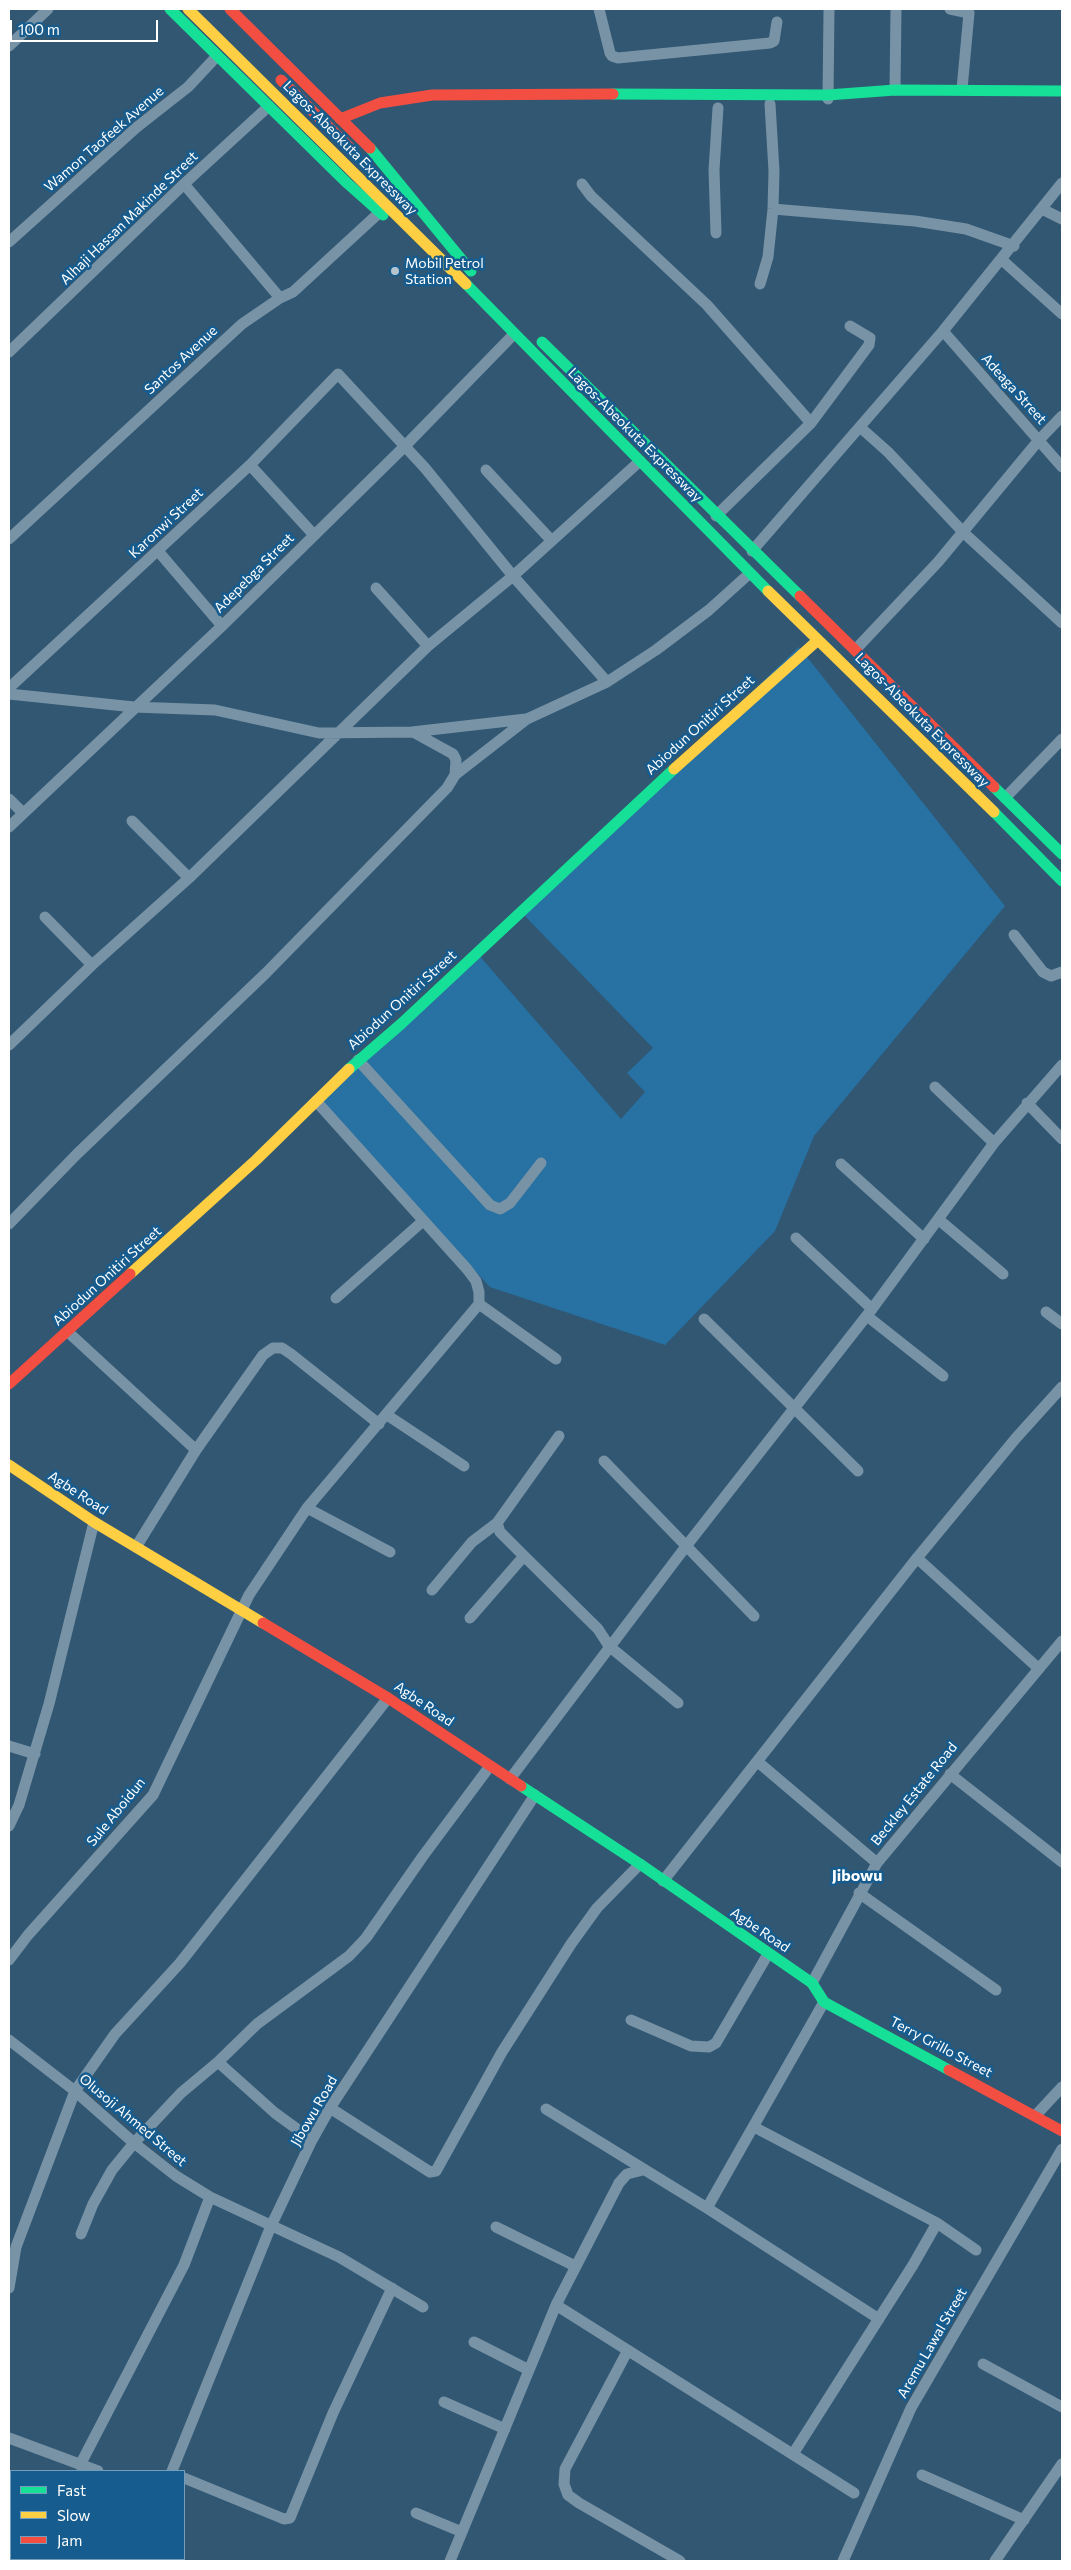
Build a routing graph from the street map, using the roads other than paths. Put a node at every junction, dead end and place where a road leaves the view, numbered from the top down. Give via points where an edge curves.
1 (48, 9) edge
2 (170, 9) edge
3 (188, 9) edge
4 (230, 9) edge
5 (599, 9) edge
6 (829, 9) edge
7 (896, 9) edge
8 (950, 9) edge
9 (777, 22) dead end
10 (9, 46) edge
11 (216, 56) junction
12 (270, 69) dead end
13 (962, 89) junction
14 (895, 90) junction
15 (1062, 91) edge
16 (828, 99) junction
17 (1062, 100) edge
18 (770, 104) junction
19 (270, 106) junction
20 (678, 106) dead end
21 (722, 107) joint
22 (343, 121) junction
23 (356, 155) dead end
24 (382, 182) dead end
25 (1062, 183) edge
26 (184, 184) junction
27 (582, 184) dead end
28 (773, 209) junction
29 (1042, 209) junction
30 (380, 212) junction
31 (1062, 219) edge
32 (716, 233) dead end
33 (9, 242) edge
34 (1014, 246) junction
35 (1001, 259) junction
36 (463, 281) junction
37 (760, 284) dead end
38 (280, 298) junction
39 (1062, 314) edge
40 (850, 326) dead end
41 (943, 331) junction
42 (514, 334) junction
43 (534, 334) dead end
44 (9, 352) edge
45 (1062, 416) edge
46 (811, 423) junction
47 (861, 428) junction
48 (1039, 440) junction
49 (404, 448) junction
50 (640, 462) junction
51 (250, 465) junction
52 (1062, 467) edge
53 (486, 470) dead end
54 (716, 516) junction
55 (964, 533) junction
56 (314, 535) junction
57 (9, 539) edge
58 (552, 540) junction
59 (752, 550) junction
60 (158, 551) junction
61 (750, 573) junction
62 (513, 576) junction
63 (376, 588) dead end
64 (1062, 623) edge
65 (222, 626) junction
66 (818, 640) junction
67 (428, 646) junction
68 (856, 650) junction
69 (607, 682) junction
70 (9, 688) edge
71 (9, 694) edge
72 (134, 707) junction
73 (527, 719) junction
74 (412, 732) junction
75 (340, 733) junction
76 (1062, 739) edge
77 (455, 775) junction
78 (1006, 798) junction
79 (9, 799) edge
80 (23, 813) junction
81 (132, 821) dead end
82 (9, 827) edge
83 (1062, 854) edge
84 (189, 878) junction
85 (1062, 881) edge
86 (45, 917) dead end
87 (1014, 935) dead end
88 (92, 965) junction
89 (1062, 972) edge
90 (9, 1045) edge
91 (358, 1060) junction
92 (1062, 1065) edge
93 (935, 1087) dead end
94 (316, 1100) junction
95 (1027, 1103) junction
96 (1062, 1139) edge
97 (994, 1143) junction
98 (542, 1163) dead end
99 (841, 1164) dead end
100 (938, 1219) junction
101 (423, 1221) junction
102 (9, 1224) edge
103 (796, 1238) dead end
104 (924, 1238) junction
105 (1003, 1274) dead end
106 (336, 1298) dead end
107 (479, 1304) junction
108 (870, 1312) junction
109 (1046, 1312) dead end
110 (704, 1319) dead end
111 (1062, 1324) edge
112 (68, 1332) junction
113 (556, 1359) dead end
114 (943, 1376) dead end
115 (9, 1384) edge
116 (1062, 1387) edge
117 (1053, 1398) junction
118 (1062, 1406) edge
119 (796, 1407) junction
120 (387, 1415) junction
121 (378, 1424) junction
122 (559, 1436) dead end
123 (196, 1450) junction
124 (604, 1461) dead end
125 (9, 1465) edge
126 (464, 1466) dead end
127 (858, 1471) dead end
128 (307, 1508) junction
129 (94, 1522) junction
130 (497, 1523) junction
131 (687, 1545) junction
132 (136, 1547) junction
133 (390, 1552) dead end
134 (524, 1556) junction
135 (917, 1558) junction
136 (432, 1590) dead end
137 (241, 1610) junction
138 (754, 1616) dead end
139 (470, 1618) dead end
140 (1062, 1641) edge
141 (610, 1646) junction
142 (1038, 1668) junction
143 (388, 1698) junction
144 (678, 1703) dead end
145 (9, 1746) edge
146 (35, 1754) junction
147 (758, 1762) junction
148 (490, 1766) junction
149 (950, 1774) junction
150 (510, 1779) junction
151 (535, 1795) junction
152 (9, 1826) edge
153 (1062, 1862) edge
154 (877, 1863) junction
155 (640, 1864) junction
156 (663, 1881) junction
157 (859, 1893) junction
158 (768, 1954) junction
159 (9, 1960) edge
160 (812, 1983) junction
161 (996, 1990) dead end
162 (824, 2002) junction
163 (631, 2020) dead end
164 (9, 2040) edge
165 (218, 2062) junction
166 (1062, 2087) edge
167 (75, 2091) junction
168 (330, 2108) junction
169 (546, 2109) dead end
170 (1036, 2116) junction
171 (754, 2127) junction
172 (1062, 2130) edge
173 (312, 2140) junction
174 (134, 2143) junction
175 (1062, 2149) edge
176 (643, 2170) junction
177 (210, 2197) junction
178 (707, 2208) junction
179 (937, 2223) junction
180 (271, 2226) junction
181 (496, 2227) dead end
182 (82, 2234) dead end
183 (976, 2250) dead end
184 (575, 2266) junction
185 (9, 2288) edge
186 (392, 2288) junction
187 (556, 2304) junction
188 (423, 2307) dead end
189 (879, 2319) junction
190 (474, 2342) dead end
191 (628, 2350) junction
192 (983, 2364) dead end
193 (529, 2370) junction
194 (444, 2402) dead end
195 (1062, 2407) edge
196 (505, 2429) junction
197 (9, 2438) edge
198 (793, 2454) junction
199 (1062, 2464) edge
200 (80, 2465) junction
201 (95, 2470) edge
202 (172, 2470) edge
203 (922, 2475) dead end
204 (185, 2478) edge
205 (854, 2493) dead end
206 (416, 2513) dead end
207 (1024, 2520) junction
208 (462, 2532) junction
209 (450, 2561) edge
210 (680, 2561) edge
211 (843, 2561) edge
212 (995, 2561) edge

1 - 10 street
2 - 11 main road
3 - 36 main road, Lagos-Abeokuta Expressway
4 - 22 main road
5 - 9 street via 610,53 618,58 770,44 774,41
6 - 16 street
7 - 14 street
8 - 13 street via 969,13
11 - 19 main road
11 - 33 street, Wamon Taofeek Avenue via 188,86 137,127
12 - 23 main road, Lagos-Abeokuta Expressway
13 - 14 main road
13 - 15 main road
14 - 16 main road
16 - 17 main road
16 - 18 main road
16 - 22 main road via 516,93 432,95 380,103
18 - 21 main road
18 - 28 street
19 - 26 street, Alhaji Hassan Makinde Street
19 - 30 main road
20 - 22 main road via 437,101 386,107
21 - 32 street via 714,170
22 - 24 main road, Lagos-Abeokuta Expressway via 378,155 475,275
25 - 29 street
26 - 38 street
26 - 44 street, Alhaji Hassan Makinde Street
27 - 46 street via 707,305
28 - 34 street via 916,221 958,228
28 - 37 street via 768,257
29 - 31 street
29 - 34 street
30 - 36 main road
30 - 38 street, Santos Avenue via 293,292
34 - 35 street
35 - 39 street
35 - 41 street
36 - 42 main road, Lagos-Abeokuta Expressway
38 - 57 street, Santos Avenue via 242,324
40 - 46 street via 870,338 869,345
41 - 47 street
41 - 48 street, Adeaga Street
42 - 49 street, Adepebga Street
42 - 50 main road, Lagos-Abeokuta Expressway
43 - 54 main road, Lagos-Abeokuta Expressway
45 - 48 street
46 - 54 street
47 - 55 street
47 - 59 street
48 - 52 street, Adeaga Street
48 - 55 street
49 - 51 street, Karonwi Street via 338,374
49 - 56 street, Adepebga Street
49 - 62 street via 425,468
50 - 58 street
50 - 61 main road, Lagos-Abeokuta Expressway
51 - 56 street
51 - 60 street, Karonwi Street
53 - 58 street
54 - 59 main road, Lagos-Abeokuta Expressway
55 - 64 street
55 - 68 street
56 - 65 street, Adepebga Street
58 - 62 street
59 - 68 main road, Lagos-Abeokuta Expressway
60 - 65 street
60 - 70 street, Karonwi Street
61 - 66 main road, Lagos-Abeokuta Expressway
61 - 69 street via 694,622
62 - 67 street
62 - 69 street
63 - 67 street
65 - 72 street, Adepebga Street
66 - 85 main road, Lagos-Abeokuta Expressway via 928,745
66 - 91 main road, Abiodun Onitiri Street
67 - 75 street
68 - 78 main road, Lagos-Abeokuta Expressway
69 - 73 street
71 - 72 street
72 - 75 street via 215,710 319,733
72 - 80 street, Adepebga Street
73 - 74 street
73 - 77 street
74 - 75 street
74 - 77 street via 453,754
75 - 84 street
76 - 78 street
77 - 102 street via 447,788 266,973 77,1154
78 - 83 main road, Lagos-Abeokuta Expressway
79 - 80 street
80 - 82 street, Adepebga Street
81 - 84 street
84 - 88 street
86 - 88 street
87 - 89 street via 1043,972 1051,976
88 - 90 street
91 - 94 main road, Abiodun Onitiri Street
91 - 98 street via 490,1204 500,1209 510,1203
92 - 95 street
93 - 97 street
94 - 101 street
94 - 112 main road, Abiodun Onitiri Street via 256,1160
95 - 96 street
95 - 97 street
97 - 100 street
99 - 104 street
100 - 104 street
100 - 105 street
101 - 106 street
101 - 107 street via 476,1281
103 - 108 street
104 - 108 street
107 - 113 street
107 - 120 street, Sule Aboidun
108 - 114 street
108 - 119 street
109 - 111 street
110 - 119 street
112 - 115 main road, Abiodun Onitiri Street
112 - 123 street
116 - 117 street
117 - 118 street
117 - 135 street
119 - 127 street
119 - 131 street
120 - 121 street, Sule Aboidun
120 - 126 street
121 - 123 street via 292,1354 282,1348 273,1348 263,1355
121 - 128 street, Sule Aboidun
122 - 130 street
123 - 132 street
124 - 131 street
125 - 129 main road, Agbe Road
128 - 133 street
128 - 137 street, Sule Aboidun
129 - 132 main road, Agbe Road
129 - 146 street
130 - 134 street via 500,1532
130 - 136 street via 472,1542
131 - 138 street
131 - 141 street
132 - 137 main road, Agbe Road
134 - 139 street
134 - 141 street via 598,1629
135 - 142 street
135 - 147 street
137 - 143 main road, Agbe Road
137 - 159 street, Sule Aboidun via 153,1796
140 - 142 street, Beckley Estate Road
141 - 144 street
141 - 150 street
142 - 149 street, Beckley Estate Road
143 - 148 main road, Agbe Road
143 - 167 street via 192,1948 115,2034
145 - 146 street
146 - 152 street
147 - 154 street
147 - 156 street
148 - 150 main road, Agbe Road
148 - 165 street via 366,1938 349,1956 257,2024
149 - 153 street
149 - 154 street, Beckley Estate Road
150 - 151 main road, Agbe Road
151 - 155 main road, Agbe Road
151 - 168 street, Jibowu Road
154 - 157 street, Beckley Estate Road
155 - 156 main road, Agbe Road
155 - 168 street via 597,1908 571,1944 502,2052 436,2171 430,2172
156 - 158 main road, Agbe Road
157 - 160 street, Beckley Estate Road
157 - 161 street
158 - 160 main road, Agbe Road
158 - 163 street via 716,2043 710,2047 691,2046
160 - 162 main road, Terry Grillo Street
162 - 170 main road, Terry Grillo Street
162 - 171 street
164 - 167 street, Olusoji Ahmed Street
165 - 173 street via 275,2113
165 - 174 street via 181,2093
166 - 170 street
167 - 174 street, Olusoji Ahmed Street
167 - 185 street via 16,2247
168 - 173 street, Jibowu Road
169 - 176 street
170 - 172 main road, Terry Grillo Street
171 - 178 street
171 - 179 street
173 - 180 street, Jibowu Road
174 - 177 street, Olusoji Ahmed Street via 176,2176
174 - 182 street via 112,2170 93,2204
175 - 211 street, Aremu Lawal Street via 911,2408
176 - 178 street
176 - 184 street via 628,2174 619,2183
177 - 180 street, Olusoji Ahmed Street
177 - 200 street via 184,2265
178 - 189 street
179 - 183 street
179 - 189 street
180 - 186 street, Olusoji Ahmed Street via 332,2254
180 - 202 street, Jibowu Road
181 - 184 street
184 - 187 street
186 - 188 street, Olusoji Ahmed Street
186 - 204 street via 333,2413 290,2518
187 - 191 street
187 - 193 street
189 - 198 street
190 - 193 street
191 - 198 street
191 - 210 street via 566,2469 564,2484 568,2495 579,2503
192 - 195 street
193 - 196 street
194 - 196 street
196 - 208 street
197 - 200 street
198 - 205 street
199 - 207 street
200 - 201 street
203 - 207 street
206 - 208 street
207 - 212 street
208 - 209 street

